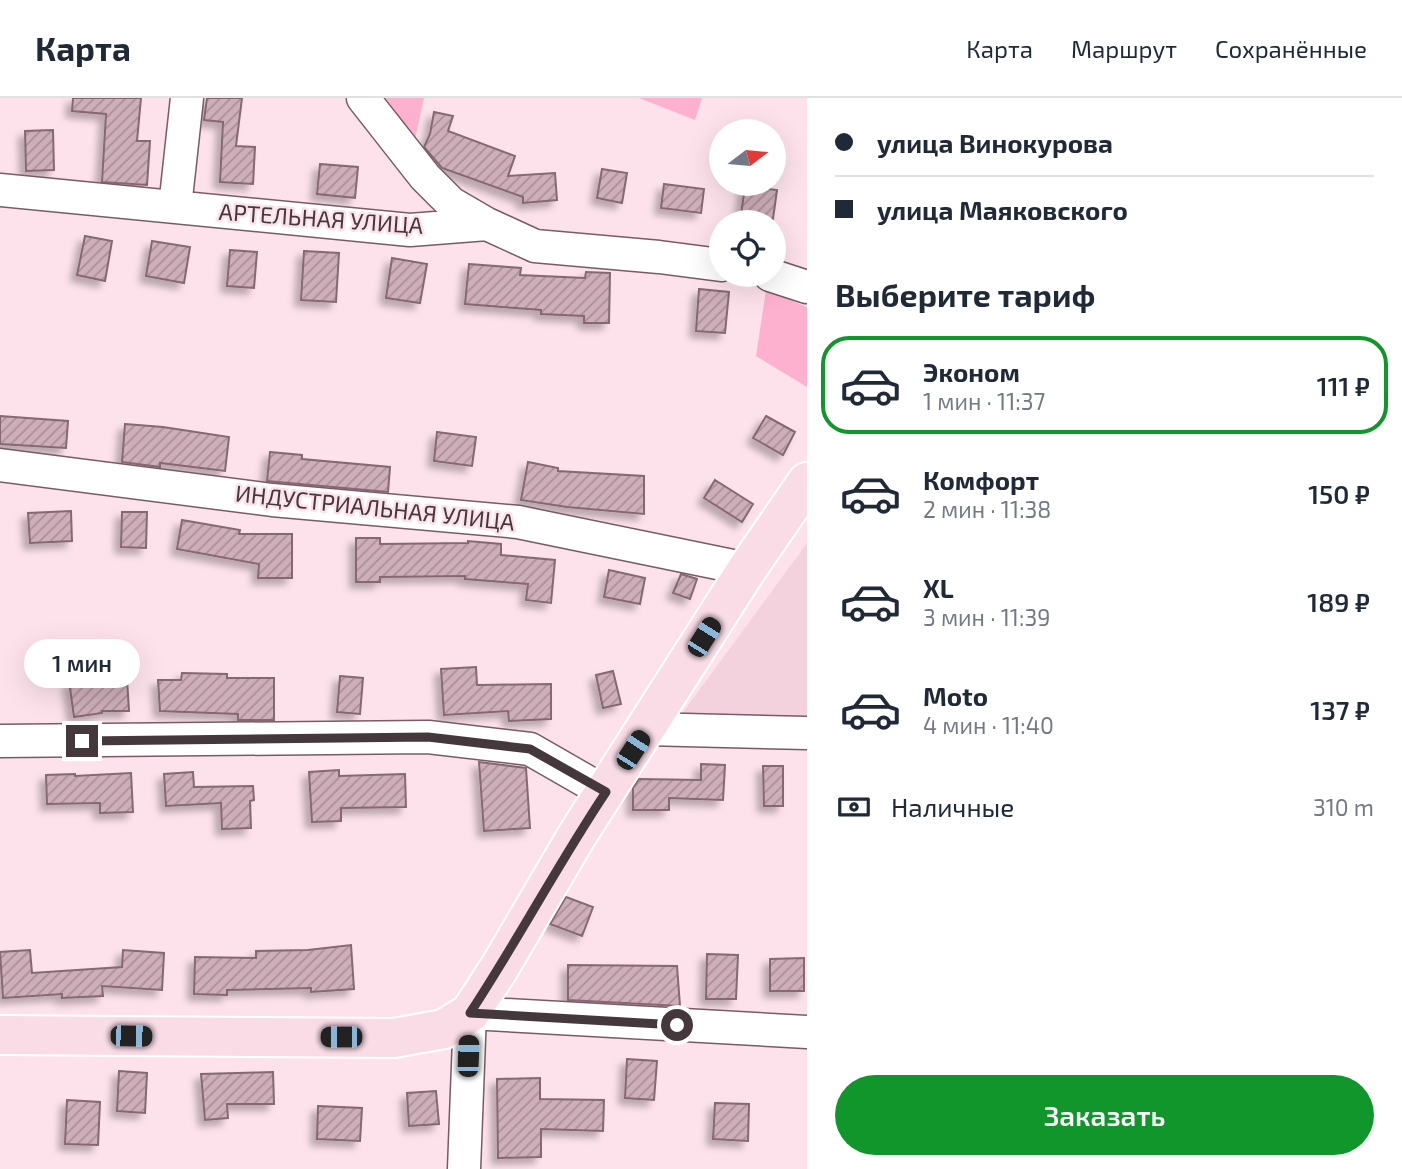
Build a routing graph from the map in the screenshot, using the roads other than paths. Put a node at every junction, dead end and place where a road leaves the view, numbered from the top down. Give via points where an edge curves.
1 (187, 98) edge
2 (363, 98) edge
3 (0, 190) edge
4 (175, 208) junction
5 (487, 224) junction
6 (709, 263) edge
7 (786, 280) edge
8 (807, 287) edge
9 (0, 465) edge
10 (807, 482) edge
11 (747, 569) junction
12 (646, 729) junction
13 (807, 733) edge
14 (0, 741) edge
15 (606, 792) junction
16 (470, 1013) junction
17 (807, 1032) edge
18 (0, 1035) edge
19 (464, 1169) edge

1 - 4 street
2 - 5 street via 425,177 451,203
3 - 4 street, АРТЕЛЬНАЯ УЛИЦА
4 - 5 street, АРТЕЛЬНАЯ УЛИЦА via 410,230
5 - 6 street, АРТЕЛЬНАЯ УЛИЦА via 535,246
7 - 8 street
9 - 11 street, ИНДУСТРИАЛЬНАЯ УЛИЦА via 272,500 518,522
10 - 11 main road
11 - 12 main road
12 - 13 street
12 - 15 main road
14 - 15 street via 428,737 530,749
15 - 16 main road
16 - 17 street
16 - 18 main road via 444,1030 394,1038
16 - 19 street

